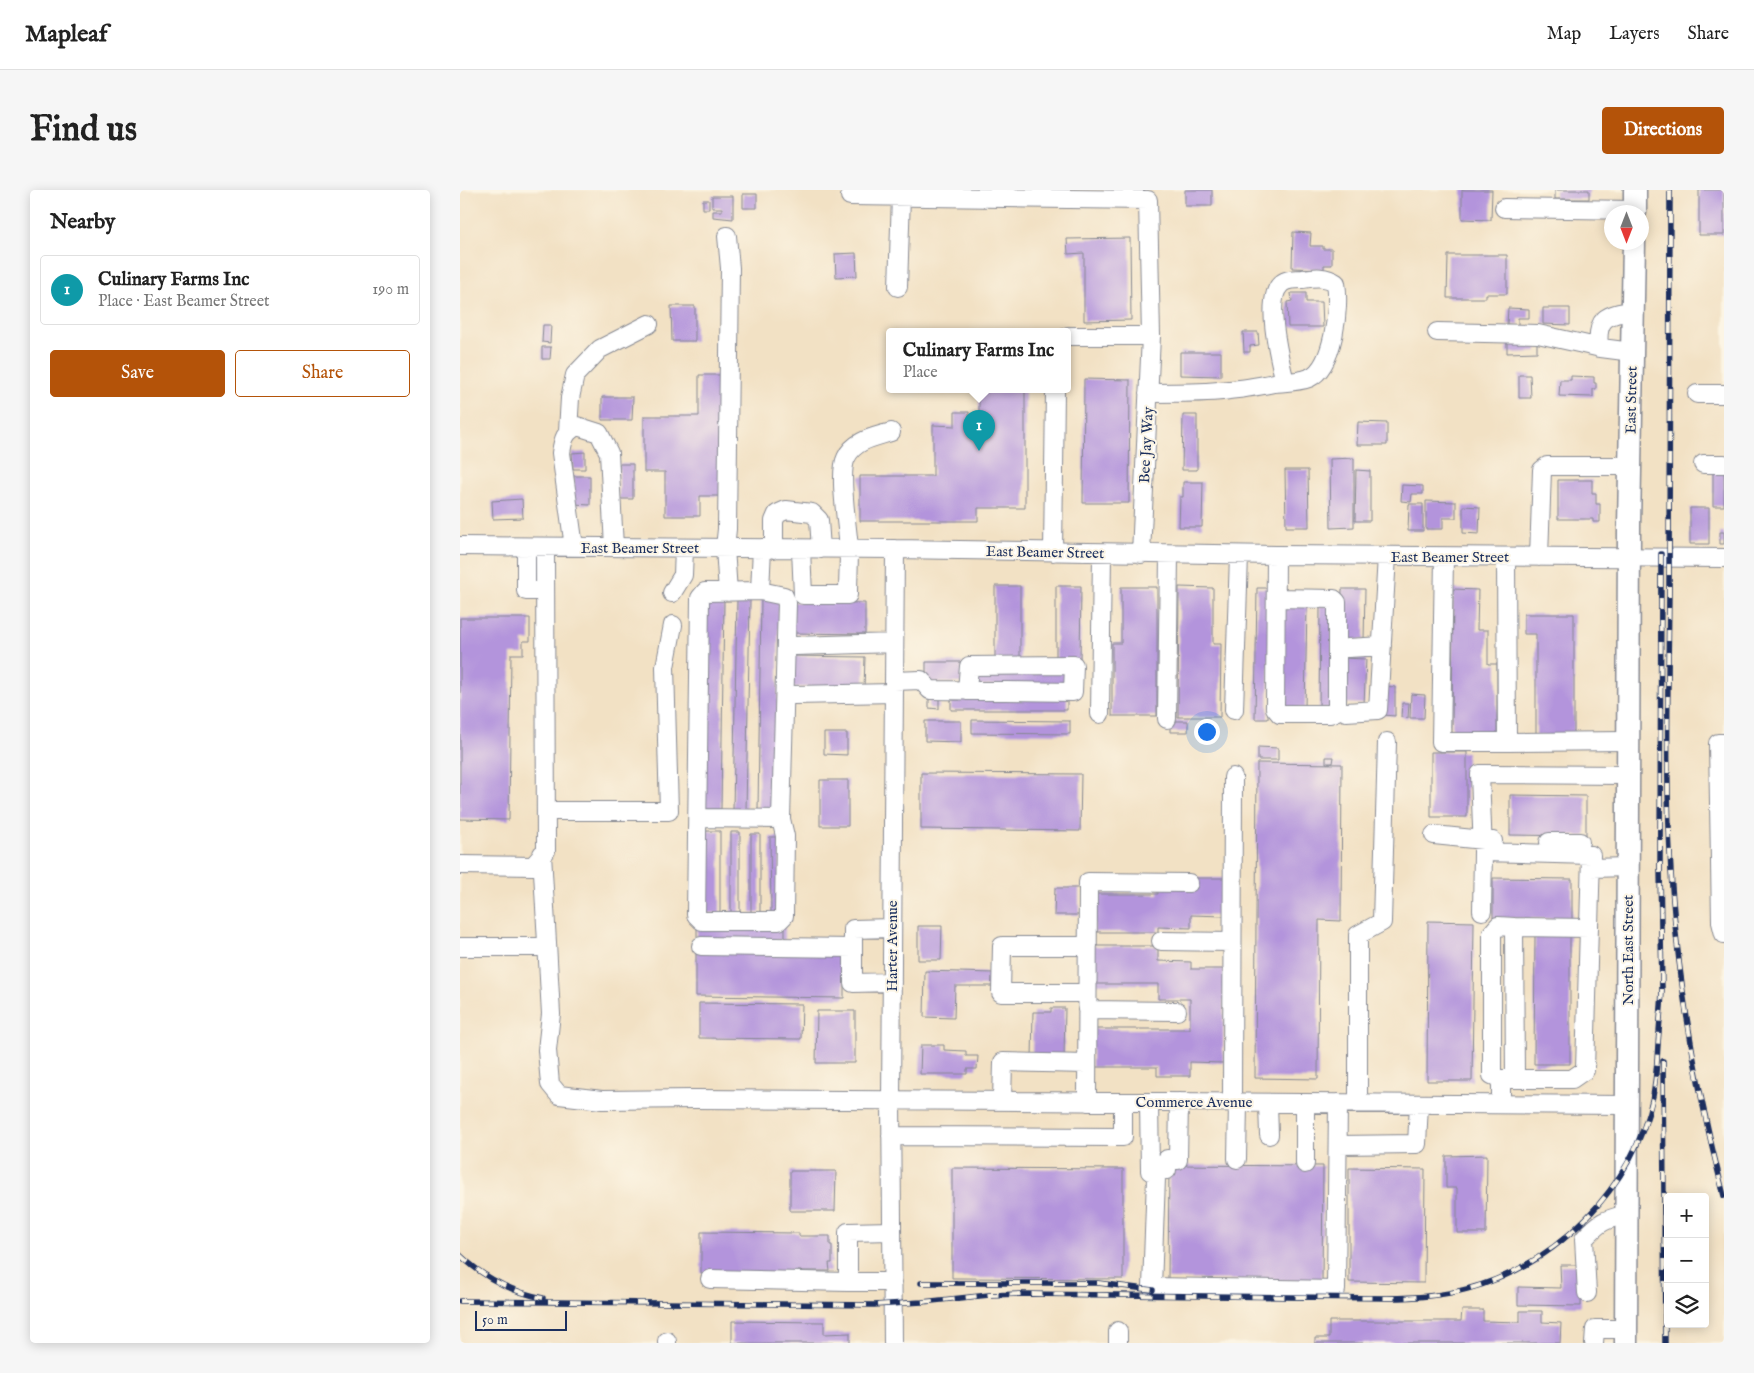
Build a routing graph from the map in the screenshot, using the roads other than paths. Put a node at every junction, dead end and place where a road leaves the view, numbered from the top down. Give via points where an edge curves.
1 (1149, 193) edge
2 (850, 196) dead end
3 (901, 196) junction
4 (1635, 204) edge
5 (1504, 208) dead end
6 (728, 236) dead end
7 (1634, 250) edge
8 (898, 287) dead end
9 (1633, 311) junction
10 (649, 324) dead end
11 (1437, 332) dead end
12 (1071, 336) edge
13 (1151, 336) junction
14 (1599, 348) junction
15 (1632, 352) junction
16 (1285, 382) junction
17 (1055, 393) edge
18 (1148, 393) junction
19 (1697, 394) dead end
20 (1724, 394) edge
21 (568, 431) junction
22 (891, 432) dead end
23 (1703, 464) dead end
24 (1724, 464) edge
25 (1630, 466) junction
26 (460, 546) edge
27 (526, 547) junction
28 (545, 547) junction
29 (574, 547) junction
30 (614, 547) junction
31 (684, 548) junction
32 (725, 548) junction
33 (768, 549) junction
34 (801, 549) junction
35 (821, 549) junction
36 (849, 549) junction
37 (895, 550) junction
38 (1053, 552) junction
39 (1102, 553) junction
40 (1141, 554) junction
41 (1169, 554) junction
42 (1239, 555) junction
43 (1276, 555) junction
44 (1388, 556) junction
45 (1444, 556) junction
46 (1506, 557) junction
47 (1539, 557) junction
48 (1629, 558) junction
49 (1724, 558) edge
50 (544, 591) junction
51 (760, 591) junction
52 (728, 592) junction
53 (672, 594) dead end
54 (1276, 598) junction
55 (673, 626) dead end
56 (894, 643) junction
57 (795, 646) dead end
58 (1382, 646) junction
59 (1348, 648) dead end
60 (894, 687) junction
61 (967, 690) junction
62 (794, 695) dead end
63 (1234, 710) dead end
64 (1346, 712) dead end
65 (1100, 714) dead end
66 (1167, 719) dead end
67 (1628, 741) junction
68 (1387, 742) dead end
69 (1507, 742) junction
70 (1724, 743) edge
71 (1628, 775) junction
72 (1233, 777) dead end
73 (546, 811) junction
74 (698, 818) junction
75 (781, 819) junction
76 (1434, 835) dead end
77 (1580, 842) dead end
78 (1483, 847) junction
79 (542, 854) junction
80 (460, 865) edge
81 (1628, 867) junction
82 (1591, 868) junction
83 (1189, 883) dead end
84 (1482, 912) dead end
85 (892, 928) junction
86 (1589, 928) junction
87 (1724, 934) edge
88 (1161, 941) dead end
89 (1232, 942) junction
90 (701, 946) dead end
91 (1088, 946) junction
92 (460, 947) edge
93 (547, 947) junction
94 (853, 948) junction
95 (892, 982) junction
96 (1087, 1002) junction
97 (1177, 1011) dead end
98 (1087, 1064) junction
99 (1508, 1079) junction
100 (891, 1100) junction
101 (1002, 1101) junction
102 (1087, 1102) junction
103 (1123, 1102) junction
104 (1149, 1102) junction
105 (1178, 1102) junction
106 (1235, 1103) junction
107 (1268, 1103) junction
108 (1305, 1103) junction
109 (1338, 1103) junction
110 (1358, 1103) junction
111 (1419, 1104) junction
112 (1501, 1104) junction
113 (1627, 1105) junction
114 (1268, 1135) dead end
115 (891, 1136) junction
116 (1338, 1145) junction
117 (1237, 1160) dead end
118 (1305, 1164) dead end
119 (1156, 1178) dead end
120 (1627, 1214) junction
121 (892, 1231) junction
122 (710, 1280) dead end
123 (848, 1282) junction
124 (893, 1282) junction
125 (1587, 1293) dead end
126 (1626, 1336) edge
127 (893, 1343) edge
128 (1594, 1343) edge

1 - 3 street
1 - 13 street, Bee Jay Way
2 - 3 street
3 - 8 street
4 - 5 street
6 - 32 street via 728,530
7 - 9 main road, East Street
9 - 14 street via 1607,317 1598,332
9 - 15 main road, East Street
10 - 21 street via 600,349 576,375 570,398
11 - 14 street via 1538,334
12 - 13 street
13 - 18 street, Bee Jay Way
14 - 15 street
15 - 25 main road, East Street
16 - 16 street via 1309,378 1329,353 1338,296 1336,283 1329,278 1294,279 1282,282 1276,289 1274,326
16 - 18 street via 1227,391
17 - 38 street
18 - 40 street, Bee Jay Way
19 - 20 street
21 - 29 street via 561,453
21 - 30 street via 577,426 599,433 609,453
22 - 36 street via 864,440 846,458 843,470
23 - 24 street
25 - 47 street via 1547,466 1542,470
25 - 48 main road, East Street
26 - 27 street, East Beamer Street
27 - 28 street, East Beamer Street
27 - 50 street via 526,591
28 - 29 street, East Beamer Street
28 - 50 street, Commerce Avenue
29 - 30 street, East Beamer Street
30 - 31 street, East Beamer Street
31 - 32 street, East Beamer Street
31 - 53 street via 683,575
32 - 33 street, East Beamer Street
32 - 52 street
33 - 34 street, East Beamer Street
33 - 35 street via 777,514 786,510 812,512 819,520
33 - 51 street
34 - 35 street, East Beamer Street
34 - 36 street via 803,595 848,595
35 - 36 street, East Beamer Street
36 - 37 street, East Beamer Street
37 - 38 street, East Beamer Street
37 - 56 street, Harter Avenue
38 - 39 street, East Beamer Street
39 - 40 street, East Beamer Street
39 - 65 street
40 - 41 street, East Beamer Street
41 - 42 street, East Beamer Street
41 - 66 street
42 - 43 street, East Beamer Street
42 - 63 street
43 - 44 street, East Beamer Street
43 - 54 street
44 - 45 street, East Beamer Street
44 - 58 street
45 - 46 street, East Beamer Street
45 - 69 street via 1441,742
46 - 47 street, East Beamer Street
46 - 69 street
47 - 48 street, East Beamer Street
48 - 49 street, East Beamer Street
48 - 67 main road, North East Street
50 - 73 street, Commerce Avenue
51 - 52 street
51 - 75 street via 784,596 787,603
52 - 74 street via 705,592 700,598
54 - 54 street via 1276,708 1280,714 1330,714 1337,711 1337,602 1334,599
55 - 73 street via 665,667 668,810
56 - 57 street
56 - 60 street, Harter Avenue
58 - 59 street
58 - 64 street via 1378,710
60 - 61 street via 921,680 930,690
60 - 62 street
60 - 85 street, Harter Avenue
61 - 61 street via 1074,692 1074,665 969,666
67 - 69 street
67 - 71 main road, North East Street
68 - 110 street via 1382,922 1358,935
70 - 87 street via 1718,743 1721,922
71 - 78 street via 1480,774
71 - 81 main road, North East Street
72 - 89 street
73 - 79 street, Commerce Avenue via 546,850
74 - 75 street
74 - 75 street via 696,915 702,921 779,921 784,916 785,836
76 - 78 street
77 - 78 street
78 - 82 street via 1591,855
78 - 84 street
79 - 80 street via 533,866
79 - 93 street, Commerce Avenue
81 - 82 street
81 - 113 main road, North East Street
82 - 86 street
83 - 91 street via 1088,882
85 - 94 street via 853,929
85 - 95 street, Harter Avenue
86 - 99 street via 1585,1070 1572,1079
86 - 99 street via 1498,926 1492,933 1492,1075
88 - 89 street
89 - 106 street
90 - 94 street
91 - 96 street
91 - 96 street via 1002,946 1001,993
92 - 93 street
93 - 100 street, Commerce Avenue via 551,1014 547,1050 550,1084 560,1096 602,1100
94 - 95 street via 853,983
95 - 100 street, Harter Avenue
96 - 97 street
96 - 98 street
98 - 101 street via 1003,1062
98 - 102 street
99 - 112 street
100 - 101 street, Commerce Avenue
100 - 115 street, Harter Avenue
101 - 102 street, Commerce Avenue
102 - 103 street, Commerce Avenue
103 - 104 street, Commerce Avenue
103 - 115 street via 1123,1136
104 - 105 street, Commerce Avenue
104 - 105 street via 1150,1171 1167,1170 1167,1160 1178,1160
105 - 106 street, Commerce Avenue
106 - 107 street, Commerce Avenue
106 - 117 street
107 - 108 street, Commerce Avenue
107 - 114 street
108 - 109 street, Commerce Avenue
108 - 118 street
109 - 110 street, Commerce Avenue
109 - 116 street
110 - 111 street, Commerce Avenue
111 - 112 street, Commerce Avenue
111 - 116 street via 1417,1144
112 - 113 street, Commerce Avenue
113 - 120 main road, North East Street
115 - 121 street, Harter Avenue
116 - 119 street via 1336,1290 1152,1287
120 - 125 street via 1606,1219 1584,1239
120 - 126 main road, North East Street
121 - 123 street via 848,1232
121 - 124 street, Harter Avenue
122 - 123 street
123 - 124 street
124 - 127 street, Harter Avenue
126 - 128 street via 1595,1329

